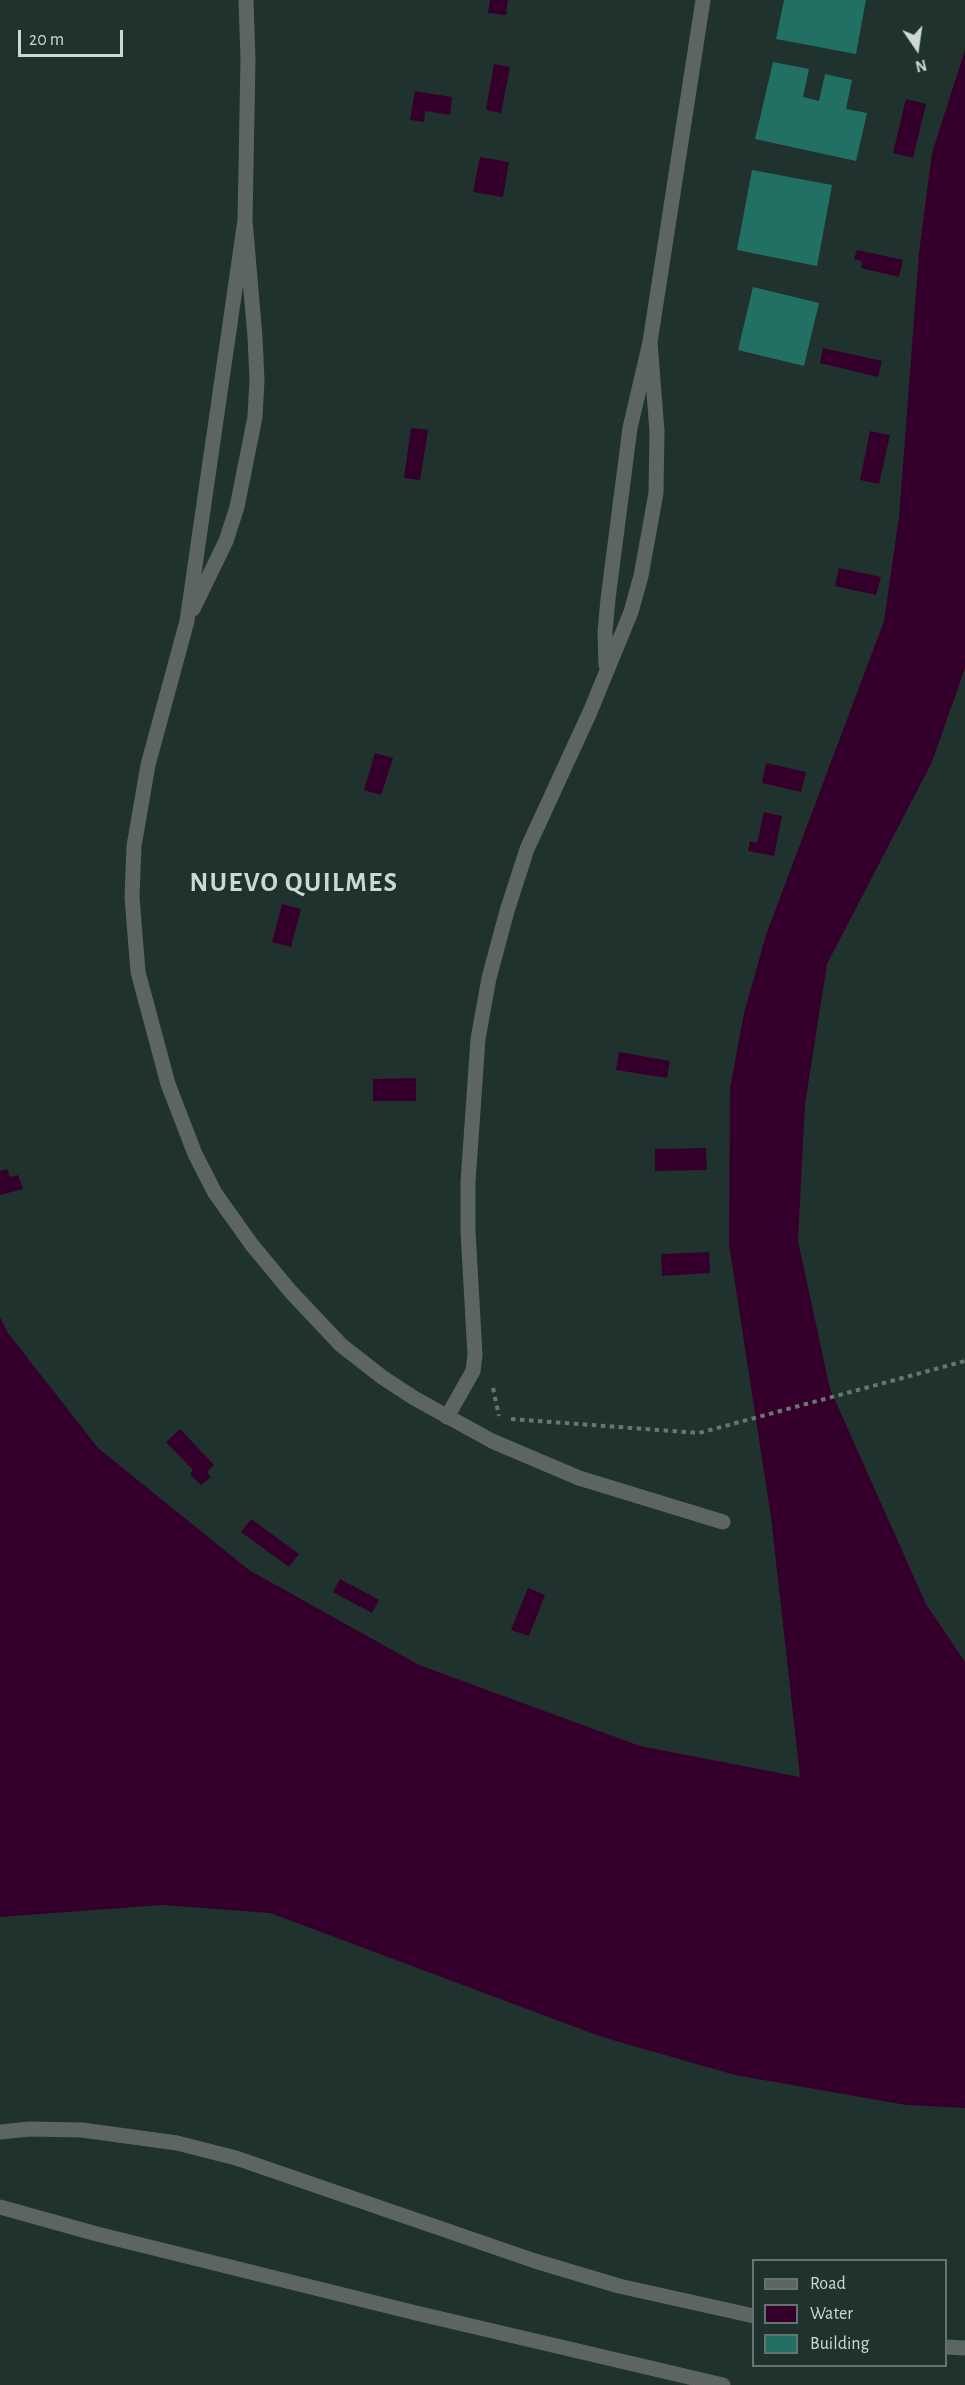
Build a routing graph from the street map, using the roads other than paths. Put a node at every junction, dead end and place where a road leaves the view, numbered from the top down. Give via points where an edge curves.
1 (246, 0) edge
2 (703, 0) edge
3 (245, 220) junction
4 (650, 342) junction
5 (187, 621) junction
6 (606, 671) junction
7 (447, 1417) junction
8 (723, 1522) dead end
9 (0, 2132) edge
10 (0, 2207) edge
11 (752, 2316) edge
12 (947, 2346) edge
13 (965, 2348) edge
14 (723, 2385) edge

1 - 3 street
2 - 4 street
3 - 5 street
3 - 5 street via 256,348 255,417 226,541
4 - 6 street via 630,428 608,599
4 - 6 street via 657,431 656,493 632,612
5 - 7 street via 148,765 132,897 138,972 168,1084 215,1193 258,1253 342,1345 382,1377
6 - 7 street via 527,849 489,978 478,1039 468,1182 475,1355 472,1371
7 - 8 street via 579,1478
9 - 11 street via 82,2130 177,2143 236,2158 535,2261 619,2286
10 - 14 street via 416,2313
12 - 13 street

